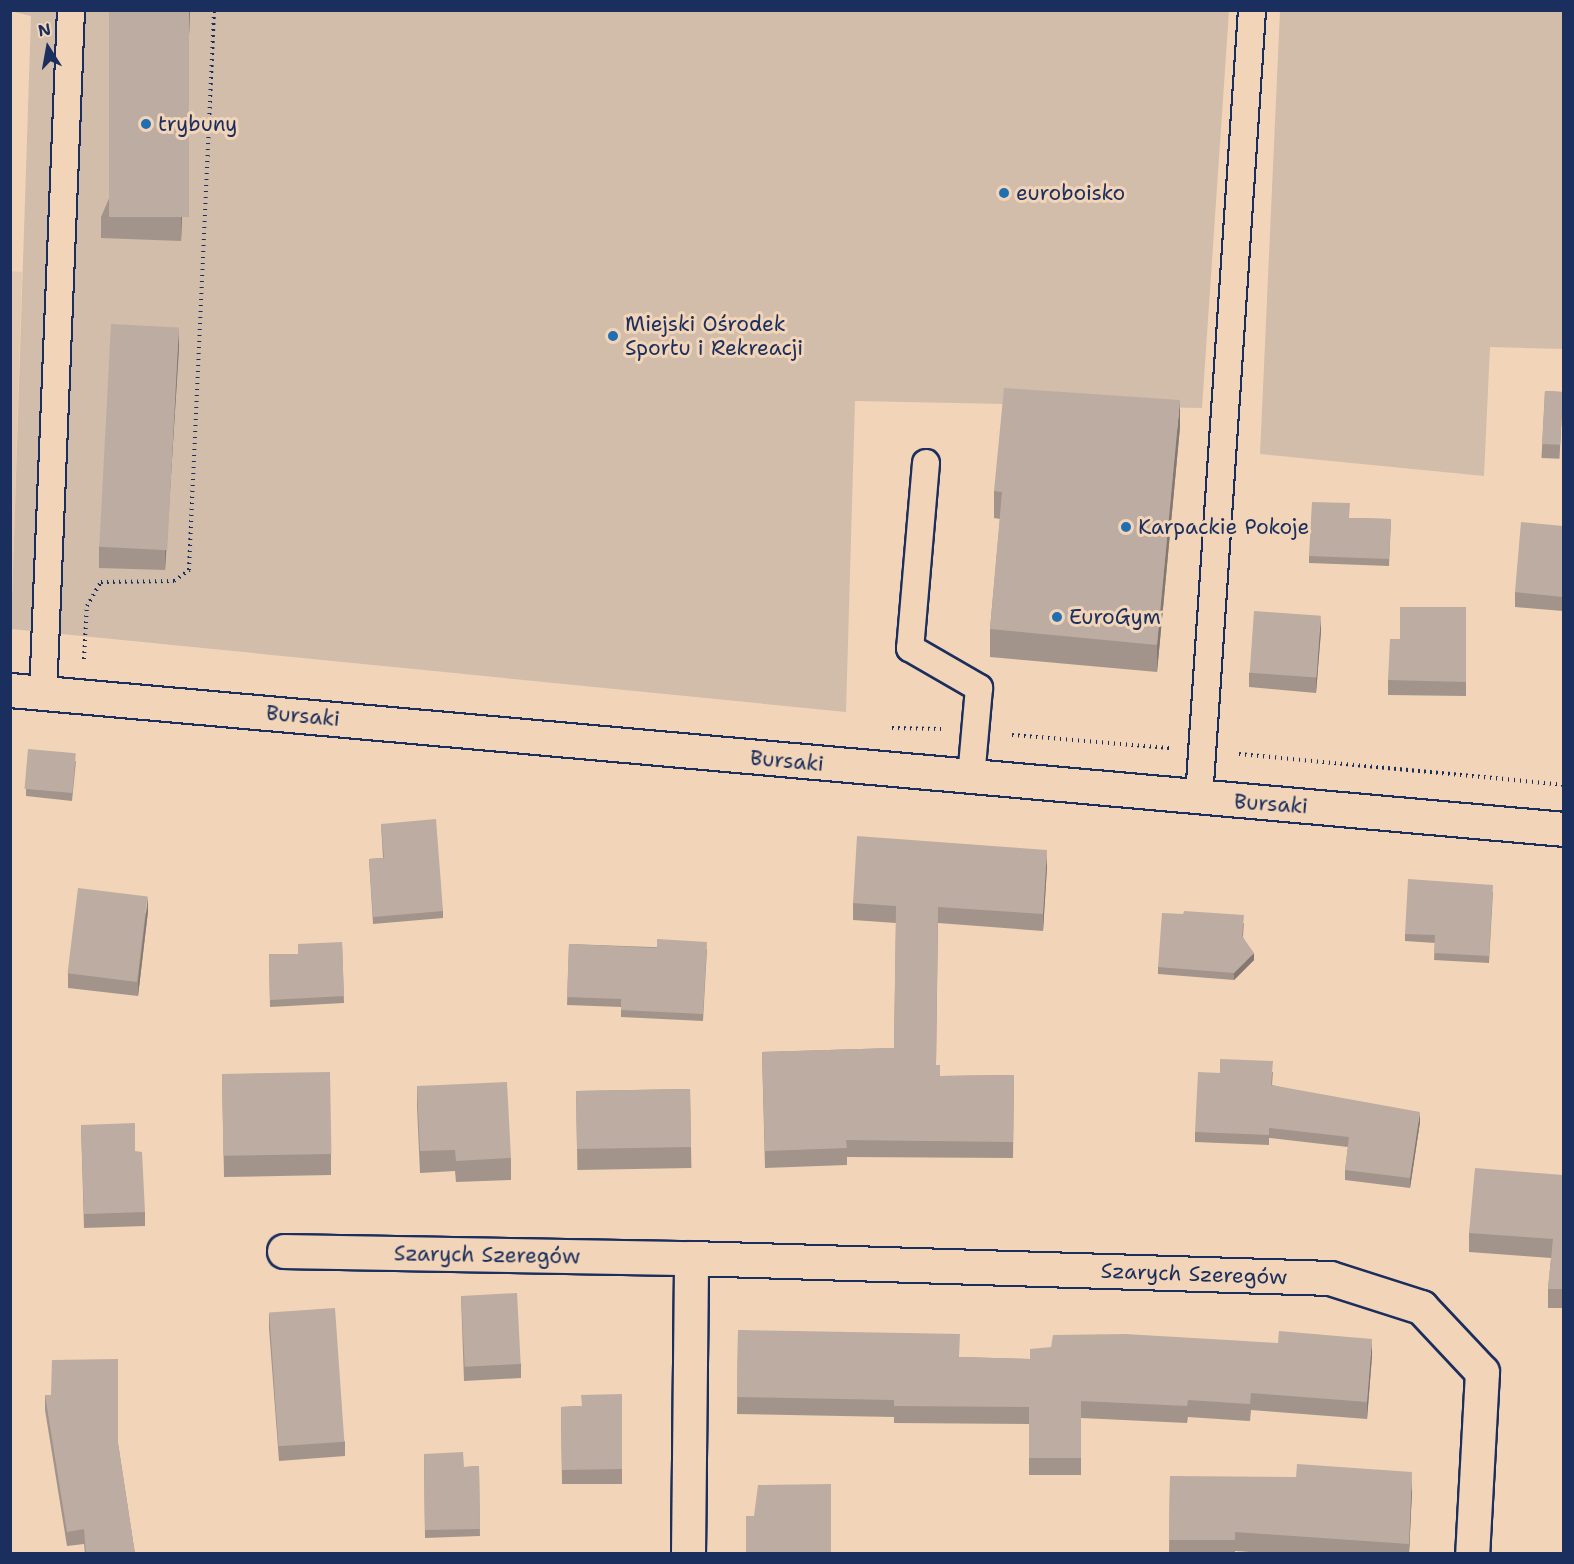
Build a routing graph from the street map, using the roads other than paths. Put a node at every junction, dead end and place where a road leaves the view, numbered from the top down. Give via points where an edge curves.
1 (71, 10) edge
2 (1252, 10) edge
3 (926, 463) dead end
4 (10, 690) edge
5 (43, 695) junction
6 (971, 778) junction
7 (1199, 798) junction
8 (1563, 829) edge
9 (284, 1251) dead end
10 (691, 1258) junction
11 (688, 1554) edge
12 (1472, 1554) edge

1 - 5 lane
2 - 7 lane
3 - 6 lane via 910,648 979,688
4 - 5 street, Bursaki
5 - 6 street, Bursaki
6 - 7 street, Bursaki
7 - 8 street, Bursaki
9 - 10 street, Szarych Szeregów
10 - 11 street
10 - 12 street, Szarych Szeregów via 1330,1278 1420,1307 1482,1372

